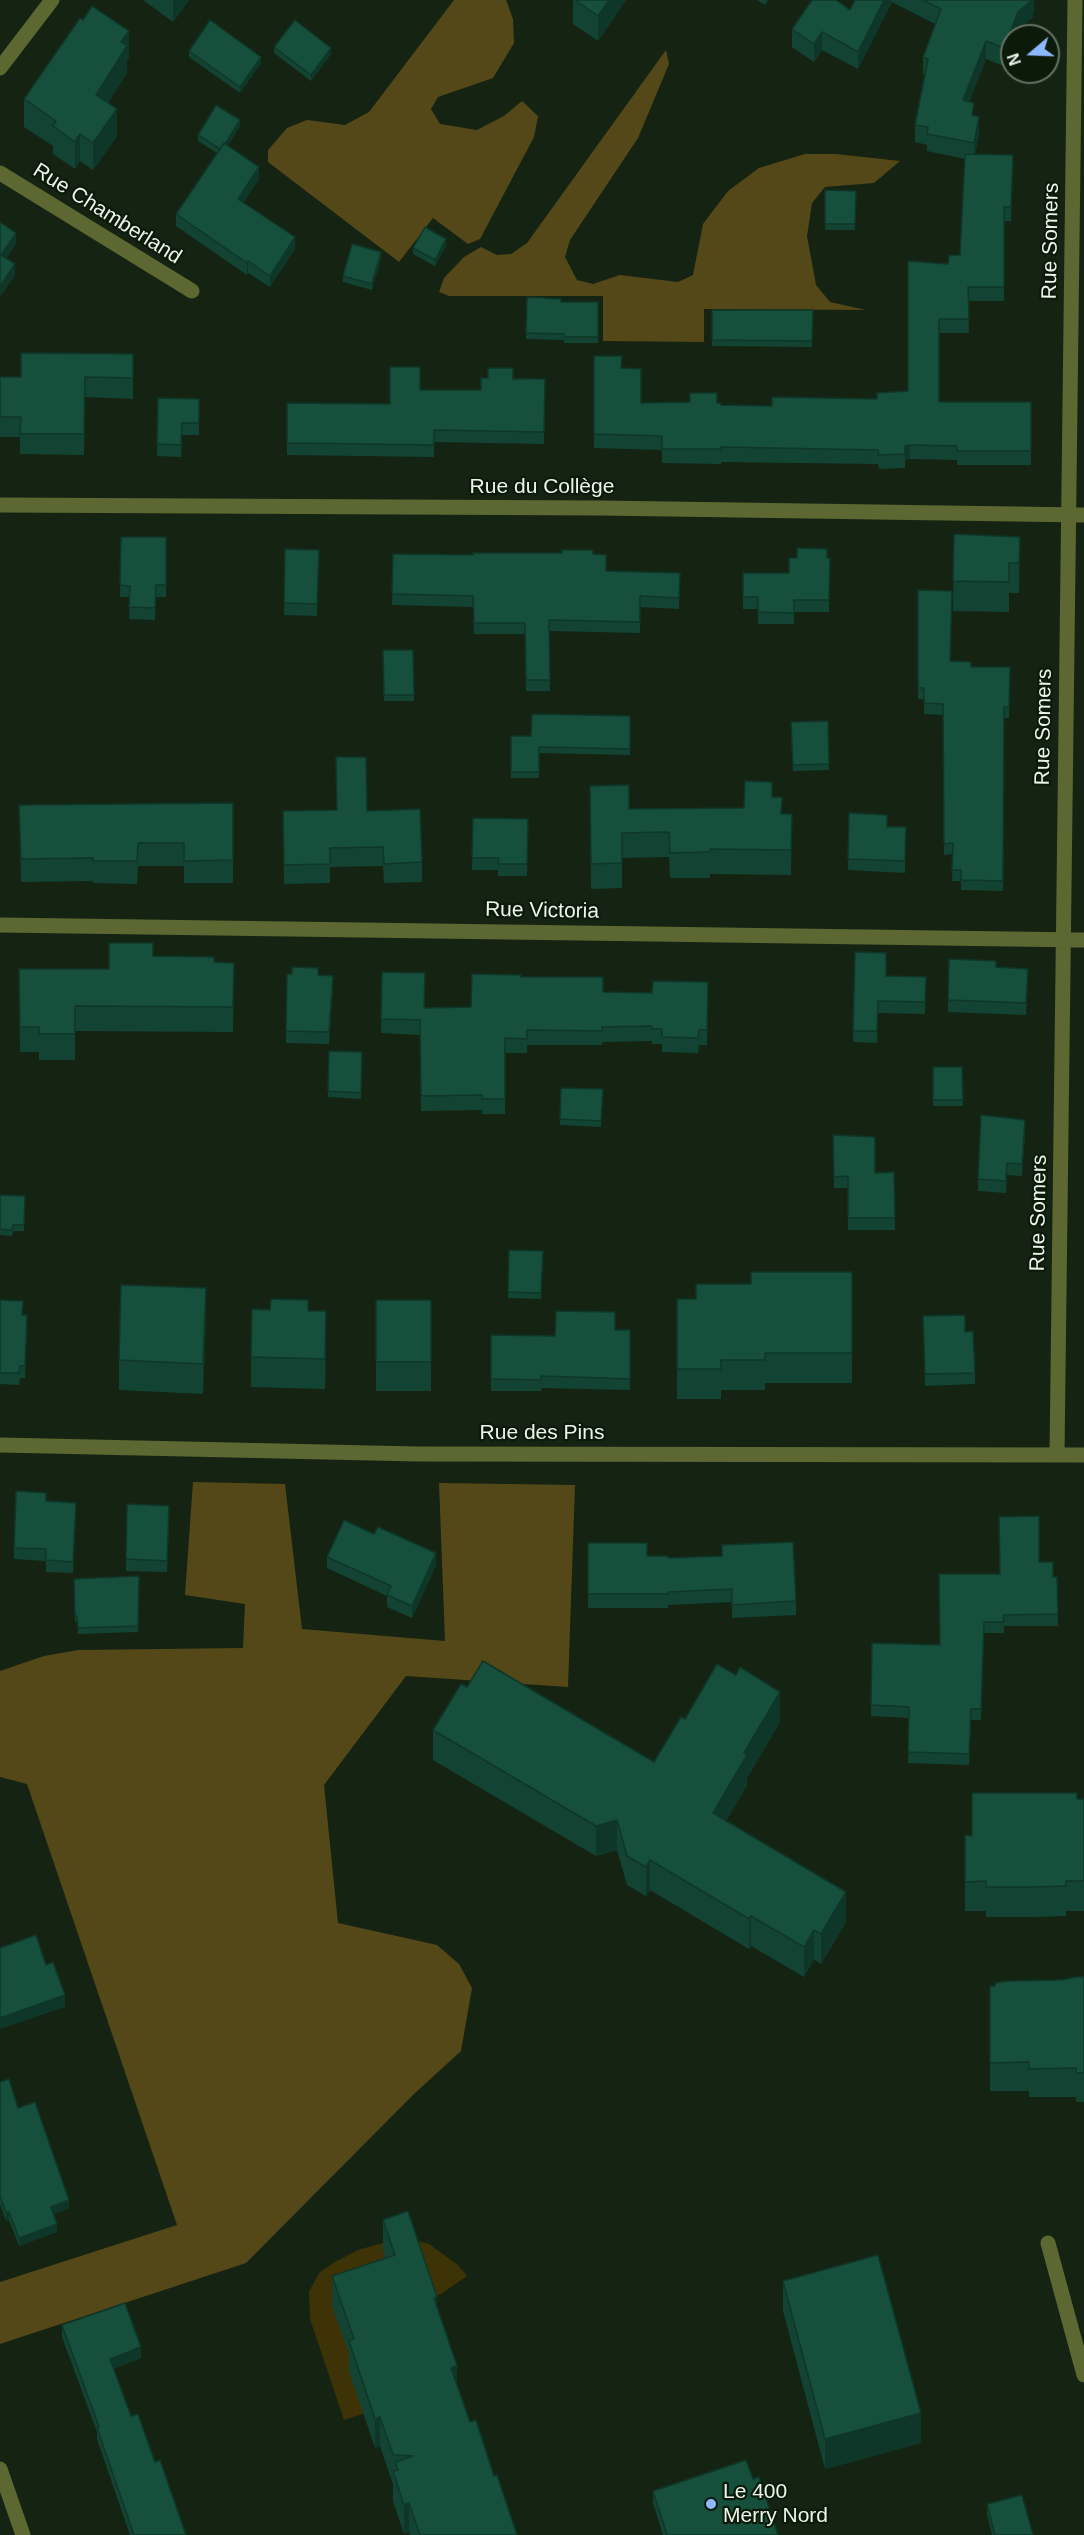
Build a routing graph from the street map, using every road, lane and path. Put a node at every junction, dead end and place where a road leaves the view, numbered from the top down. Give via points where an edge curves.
1 (52, 0) edge
2 (1076, 0) edge
3 (0, 68) edge
4 (0, 173) edge
5 (192, 291) dead end
6 (0, 505) edge
7 (1068, 515) junction
8 (1084, 515) edge
9 (0, 925) edge
10 (1063, 940) junction
11 (1084, 940) edge
12 (0, 1445) edge
13 (1057, 1454) junction
14 (1084, 1455) edge
15 (1048, 2243) dead end
16 (1084, 2375) edge
17 (0, 2469) edge
18 (23, 2535) edge

1 - 3 street
2 - 7 street, Rue Somers
4 - 5 street, Rue Chamberland
6 - 7 street, Rue du Collège
7 - 8 street, Rue du Collège
7 - 10 street, Rue Somers
9 - 10 street, Rue Victoria
10 - 11 street, Rue Victoria
10 - 13 street, Rue Somers
12 - 13 street, Rue des Pins via 418,1454
13 - 14 street, Rue des Pins
15 - 16 street
17 - 18 street

